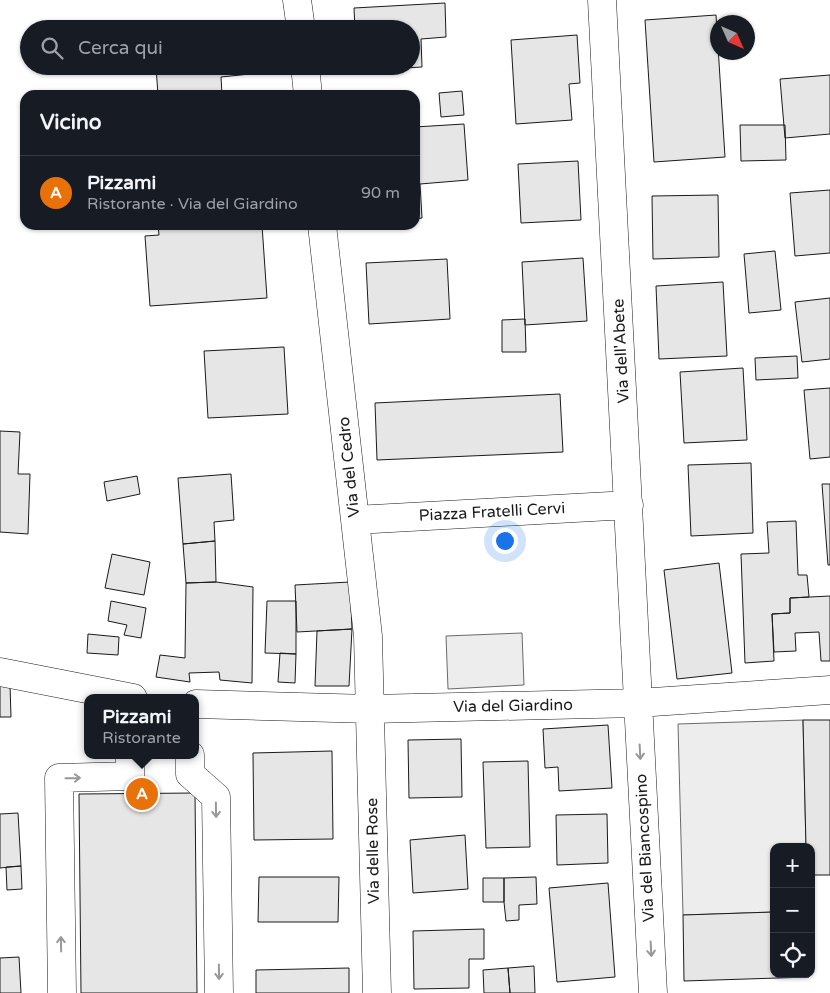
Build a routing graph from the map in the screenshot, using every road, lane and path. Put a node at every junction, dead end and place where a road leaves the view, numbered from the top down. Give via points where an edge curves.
1 (298, 0) edge
2 (602, 0) edge
3 (300, 20) edge
4 (306, 75) edge
5 (307, 90) edge
6 (323, 230) edge
7 (629, 505) junction
8 (355, 520) junction
9 (0, 672) edge
10 (830, 690) edge
11 (114, 694) edge
12 (638, 703) junction
13 (199, 704) edge
14 (370, 709) junction
15 (130, 759) edge
16 (190, 759) edge
17 (62, 993) edge
18 (219, 993) edge
19 (377, 993) edge
20 (653, 993) edge

1 - 3 street
2 - 7 street, Via dell'Abete
4 - 5 street
6 - 8 street, Via del Cedro
7 - 8 street, Piazza Fratelli Cervi
7 - 12 street, Via dell'Abete
8 - 14 street, Via del Cedro via 368,636
9 - 11 street
10 - 12 street, Via del Giardino
12 - 14 street, Via del Giardino
12 -> 20 street, Via del Biancospino
13 - 14 street, Via del Giardino
14 - 19 street, Via delle Rose
17 -> 15 street via 59,778 130,776
16 -> 18 street via 190,774 216,797

